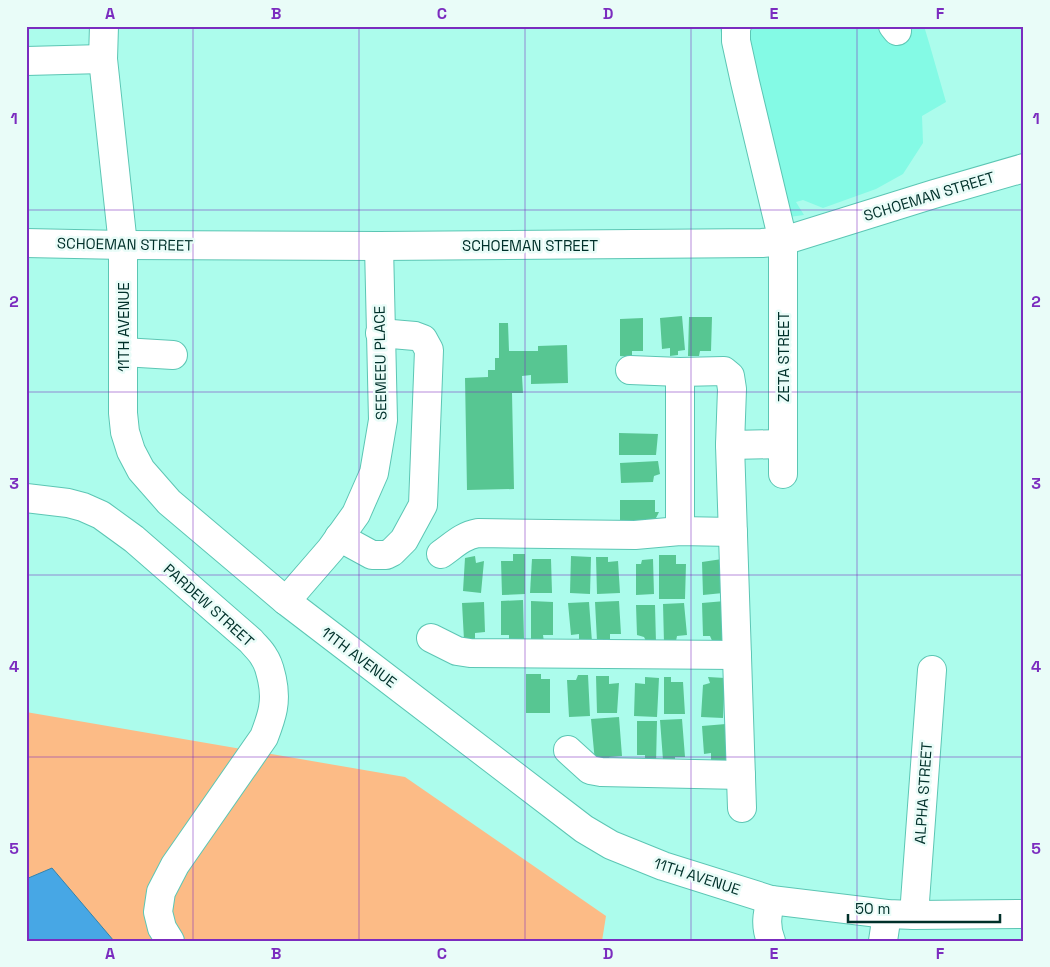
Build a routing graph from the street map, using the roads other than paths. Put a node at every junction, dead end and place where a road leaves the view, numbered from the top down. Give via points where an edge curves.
1 (104, 26) edge
2 (737, 26) edge
3 (103, 59) junction
4 (26, 61) edge
5 (1024, 168) edge
6 (783, 241) junction
7 (26, 242) edge
8 (123, 245) junction
9 (379, 246) junction
10 (380, 333) junction
11 (123, 352) junction
12 (173, 355) dead end
13 (630, 370) dead end
14 (680, 372) junction
15 (783, 444) junction
16 (730, 445) junction
17 (783, 474) dead end
18 (26, 498) edge
19 (680, 531) junction
20 (733, 532) junction
21 (338, 537) junction
22 (441, 554) dead end
23 (286, 601) junction
24 (430, 638) dead end
25 (737, 656) junction
26 (932, 670) dead end
27 (568, 750) dead end
28 (740, 776) junction
29 (742, 808) dead end
30 (771, 900) junction
31 (887, 914) junction
32 (1024, 914) edge
33 (914, 915) junction
34 (170, 941) edge
35 (771, 941) edge
36 (883, 941) edge

1 - 3 street, 11TH AVENUE
2 - 6 street, ZETA STREET via 736,41
3 - 4 street
3 - 8 street, 11TH AVENUE
5 - 6 street, SCHOEMAN STREET
6 - 9 street, SCHOEMAN STREET
6 - 15 street, ZETA STREET
7 - 8 street, SCHOEMAN STREET
8 - 9 street, SCHOEMAN STREET
8 - 11 street, 11TH AVENUE
9 - 10 street, SEEMEEU PLACE
10 - 21 street, SEEMEEU PLACE via 383,420 374,473 356,514
10 - 21 street via 415,336 423,340 429,350 423,505 404,540 386,555 372,555
11 - 12 street
11 - 23 street, 11TH AVENUE via 125,432 141,470 169,502
13 - 14 street
14 - 16 street via 724,371 730,376
14 - 19 street
15 - 16 street
15 - 17 street, ZETA STREET
16 - 20 street
18 - 34 street, PARDEW STREET via 68,503 101,515 251,641 270,668 274,705 264,737 175,865 160,892 158,912
19 - 20 street
19 - 22 street via 635,535 478,533 468,535
20 - 25 street
21 - 23 street, SEEMEEU PLACE
23 - 30 street, 11TH AVENUE via 584,829 611,845 663,866
24 - 25 street via 457,651 470,653
25 - 28 street
26 - 33 street, ALPHA STREET
27 - 28 street via 590,770 601,772
28 - 29 street
30 - 31 street, 11TH AVENUE
30 - 35 street via 767,924
31 - 33 street, 11TH AVENUE
31 - 36 street
32 - 33 street, 11TH AVENUE

